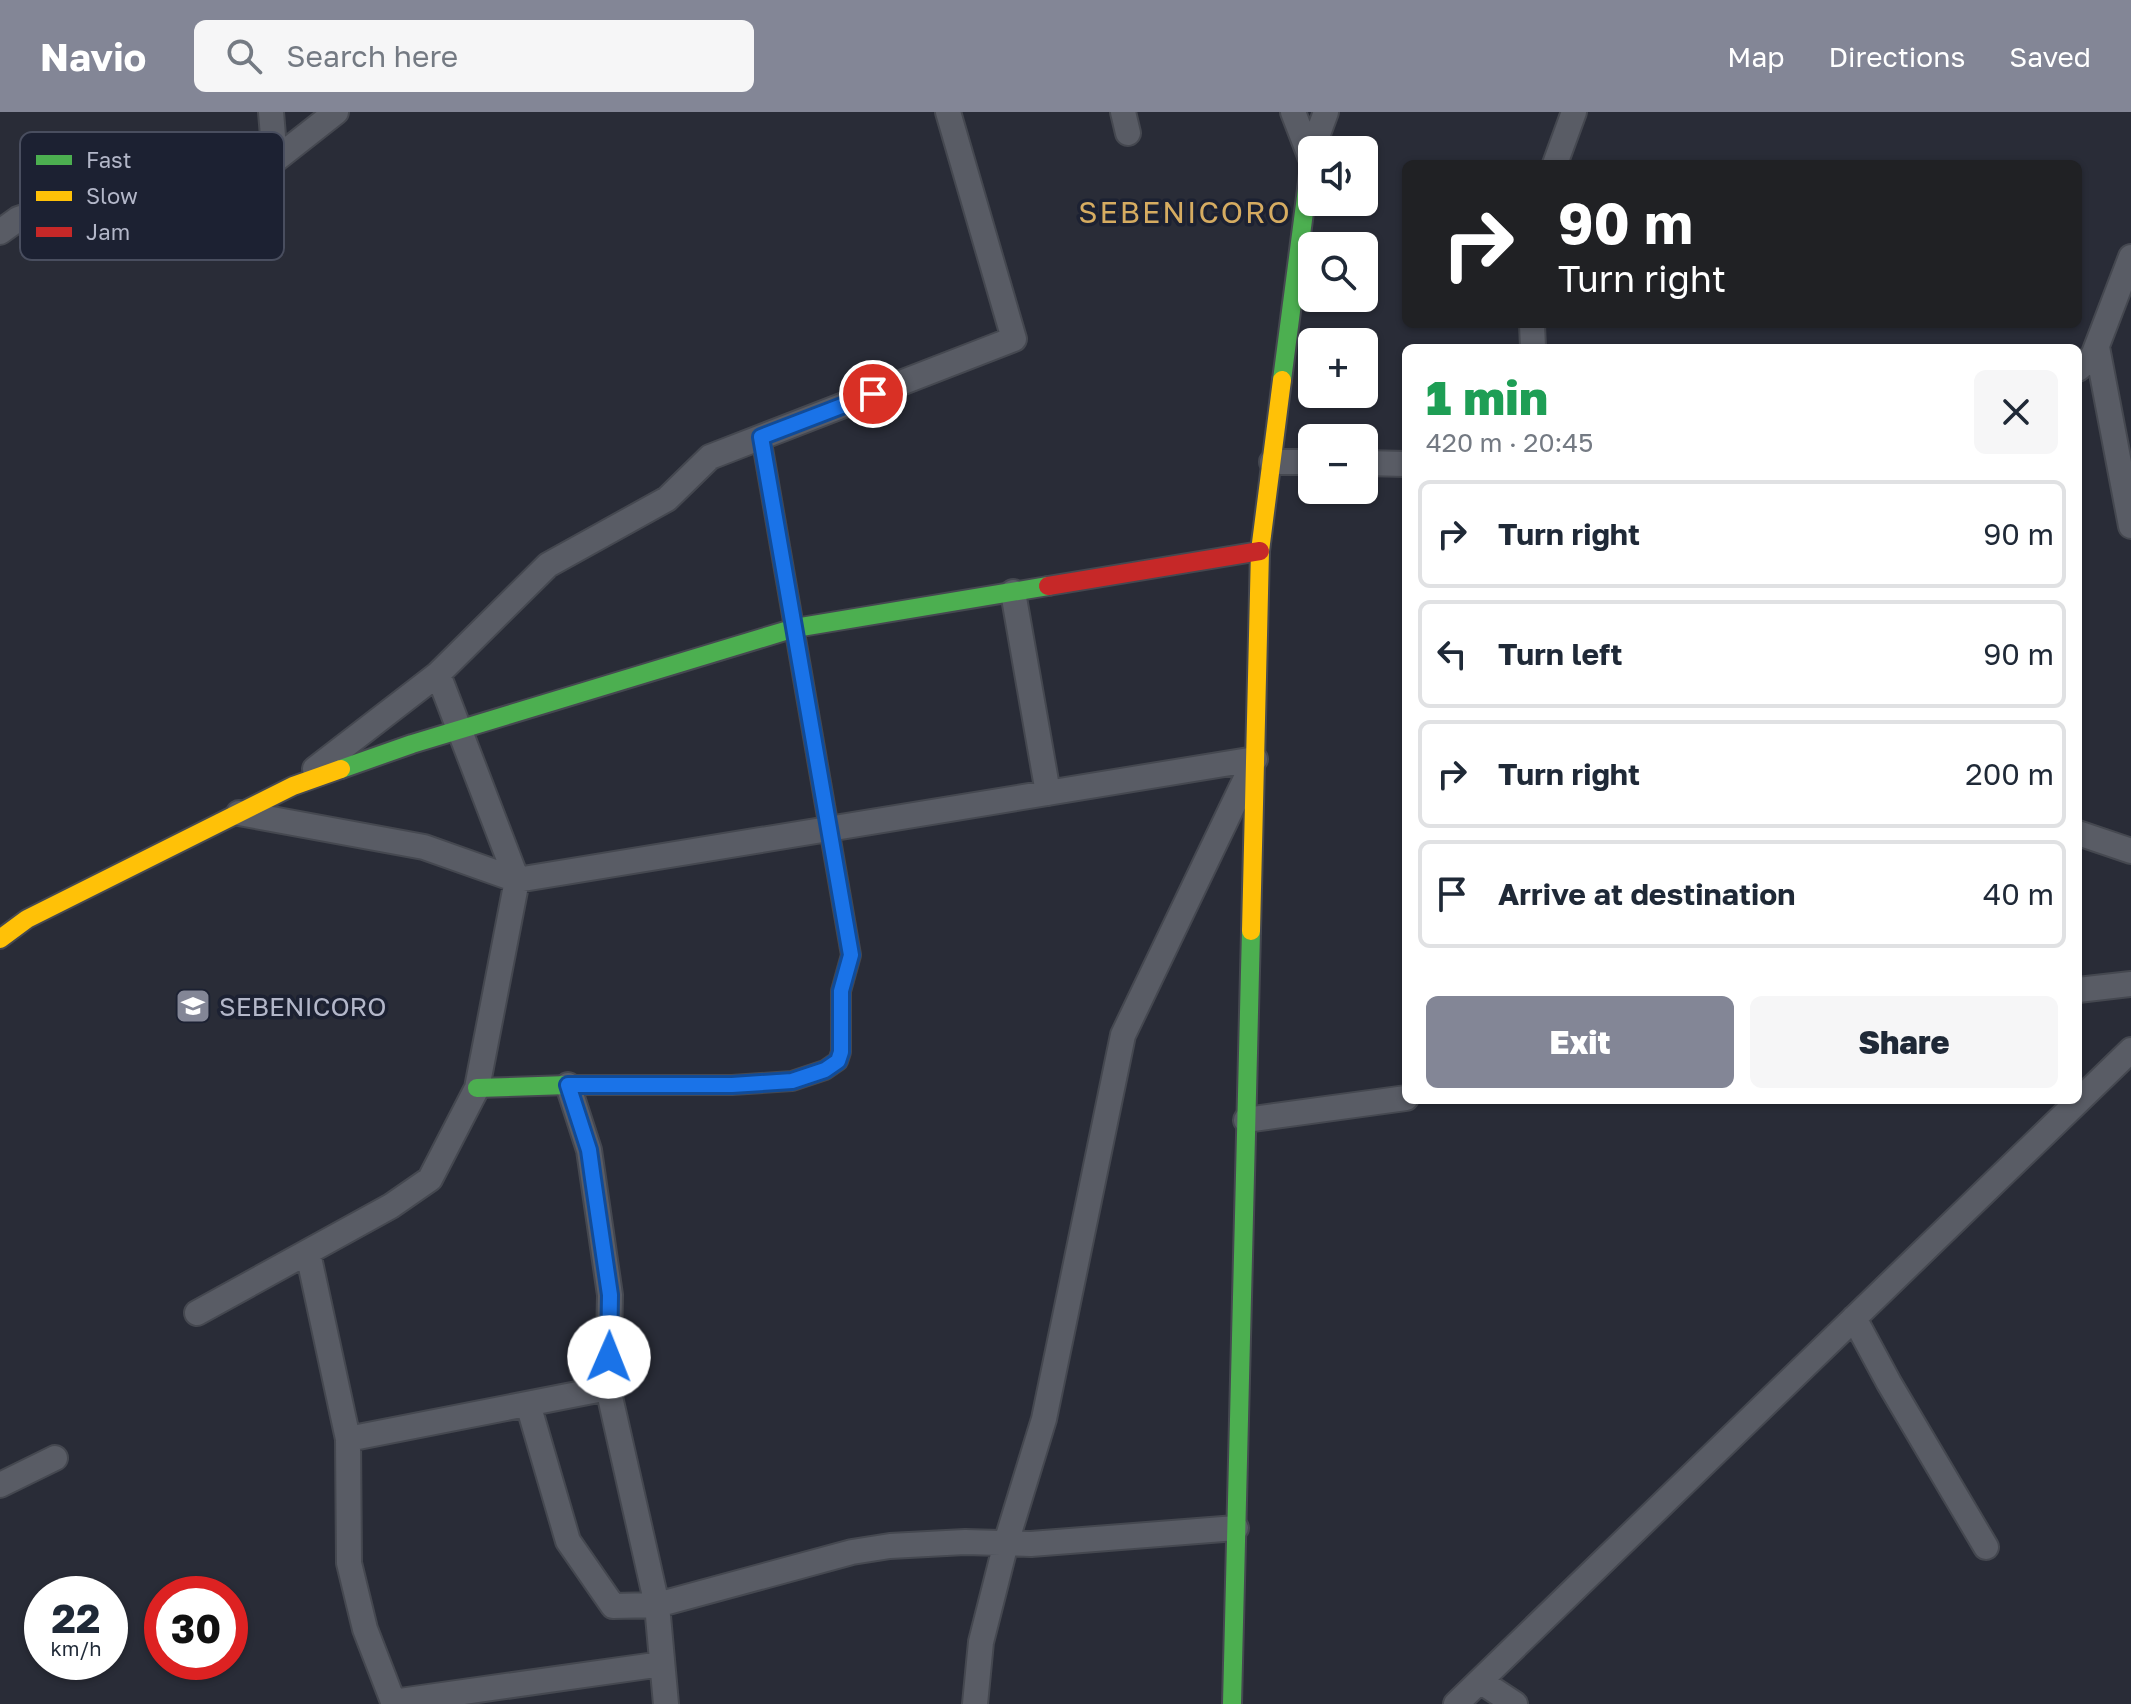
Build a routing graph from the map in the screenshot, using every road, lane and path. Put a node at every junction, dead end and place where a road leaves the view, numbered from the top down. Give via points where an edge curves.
1 (271, 112) edge
2 (336, 112) edge
3 (948, 112) edge
4 (1293, 112) edge
5 (1326, 112) edge
6 (1574, 112) edge
7 (273, 132) edge
8 (1304, 136) edge
9 (1318, 136) edge
10 (284, 153) edge
11 (1556, 160) edge
12 (1304, 216) edge
13 (20, 218) edge
14 (0, 232) edge
15 (2131, 257) edge
16 (2097, 347) junction
17 (2082, 366) edge
18 (761, 437) junction
19 (1272, 462) junction
20 (1298, 462) edge
21 (1378, 463) edge
22 (1402, 464) edge
23 (2131, 526) edge
24 (1260, 551) junction
25 (1013, 592) junction
26 (795, 628) junction
27 (438, 674) junction
28 (459, 730) junction
29 (1255, 759) junction
30 (293, 786) junction
31 (1048, 793) junction
32 (239, 813) junction
33 (829, 829) junction
34 (2082, 834) edge
35 (2131, 851) edge
36 (517, 880) junction
37 (0, 939) edge
38 (2131, 984) edge
39 (2082, 990) edge
40 (2131, 1050) edge
41 (568, 1085) junction
42 (477, 1088) junction
43 (2082, 1097) edge
44 (1402, 1099) edge
45 (2075, 1104) edge
46 (1246, 1120) junction
47 (308, 1253) junction
48 (197, 1313) dead end
49 (1854, 1318) junction
50 (608, 1388) junction
51 (528, 1404) junction
52 (348, 1439) junction
53 (55, 1458) dead end
54 (0, 1485) edge
55 (1236, 1528) junction
56 (1006, 1543) junction
57 (1986, 1547) dead end
58 (657, 1605) junction
59 (662, 1664) junction
60 (1480, 1681) junction
61 (394, 1703) edge
62 (666, 1704) edge
63 (975, 1704) edge
64 (1232, 1704) edge
65 (1456, 1704) edge
66 (1515, 1704) edge

1 - 7 street
2 - 10 street
3 - 18 street via 1014,339
4 - 8 street
5 - 9 street
6 - 11 street
12 - 19 street
13 - 14 street
15 - 16 street
16 - 17 street
16 - 23 street
18 - 26 street
18 - 27 street via 710,457 667,499 548,565
19 - 20 street
19 - 24 street
21 - 22 street
24 - 25 street
24 - 29 street
25 - 26 street
25 - 31 street
26 - 28 street
26 - 33 street
27 - 28 street
27 - 30 street
28 - 30 street
28 - 36 street
29 - 31 street
29 - 46 street
29 - 56 street via 1123,1035 1044,1419
30 - 32 street
31 - 33 street
32 - 36 street via 424,847
32 - 37 street via 27,919
33 - 36 street
33 - 41 street via 851,955 841,991 838,1061 792,1081
34 - 35 street
36 - 42 street
38 - 39 street
40 - 43 street
41 - 42 street
41 - 50 street via 589,1150 610,1295
42 - 47 street via 430,1179
44 - 46 street
45 - 49 street
46 - 55 street
47 - 48 street
47 - 52 street
49 - 57 street
49 - 60 street
50 - 51 street
50 - 58 street
51 - 52 street
51 - 58 street via 568,1541 613,1606
52 - 61 street via 349,1563 365,1629
53 - 54 street
55 - 56 street
55 - 64 street
56 - 58 street via 928,1543 852,1552
56 - 63 street via 981,1642
58 - 59 street
59 - 61 street
59 - 62 street
60 - 65 street
60 - 66 street

